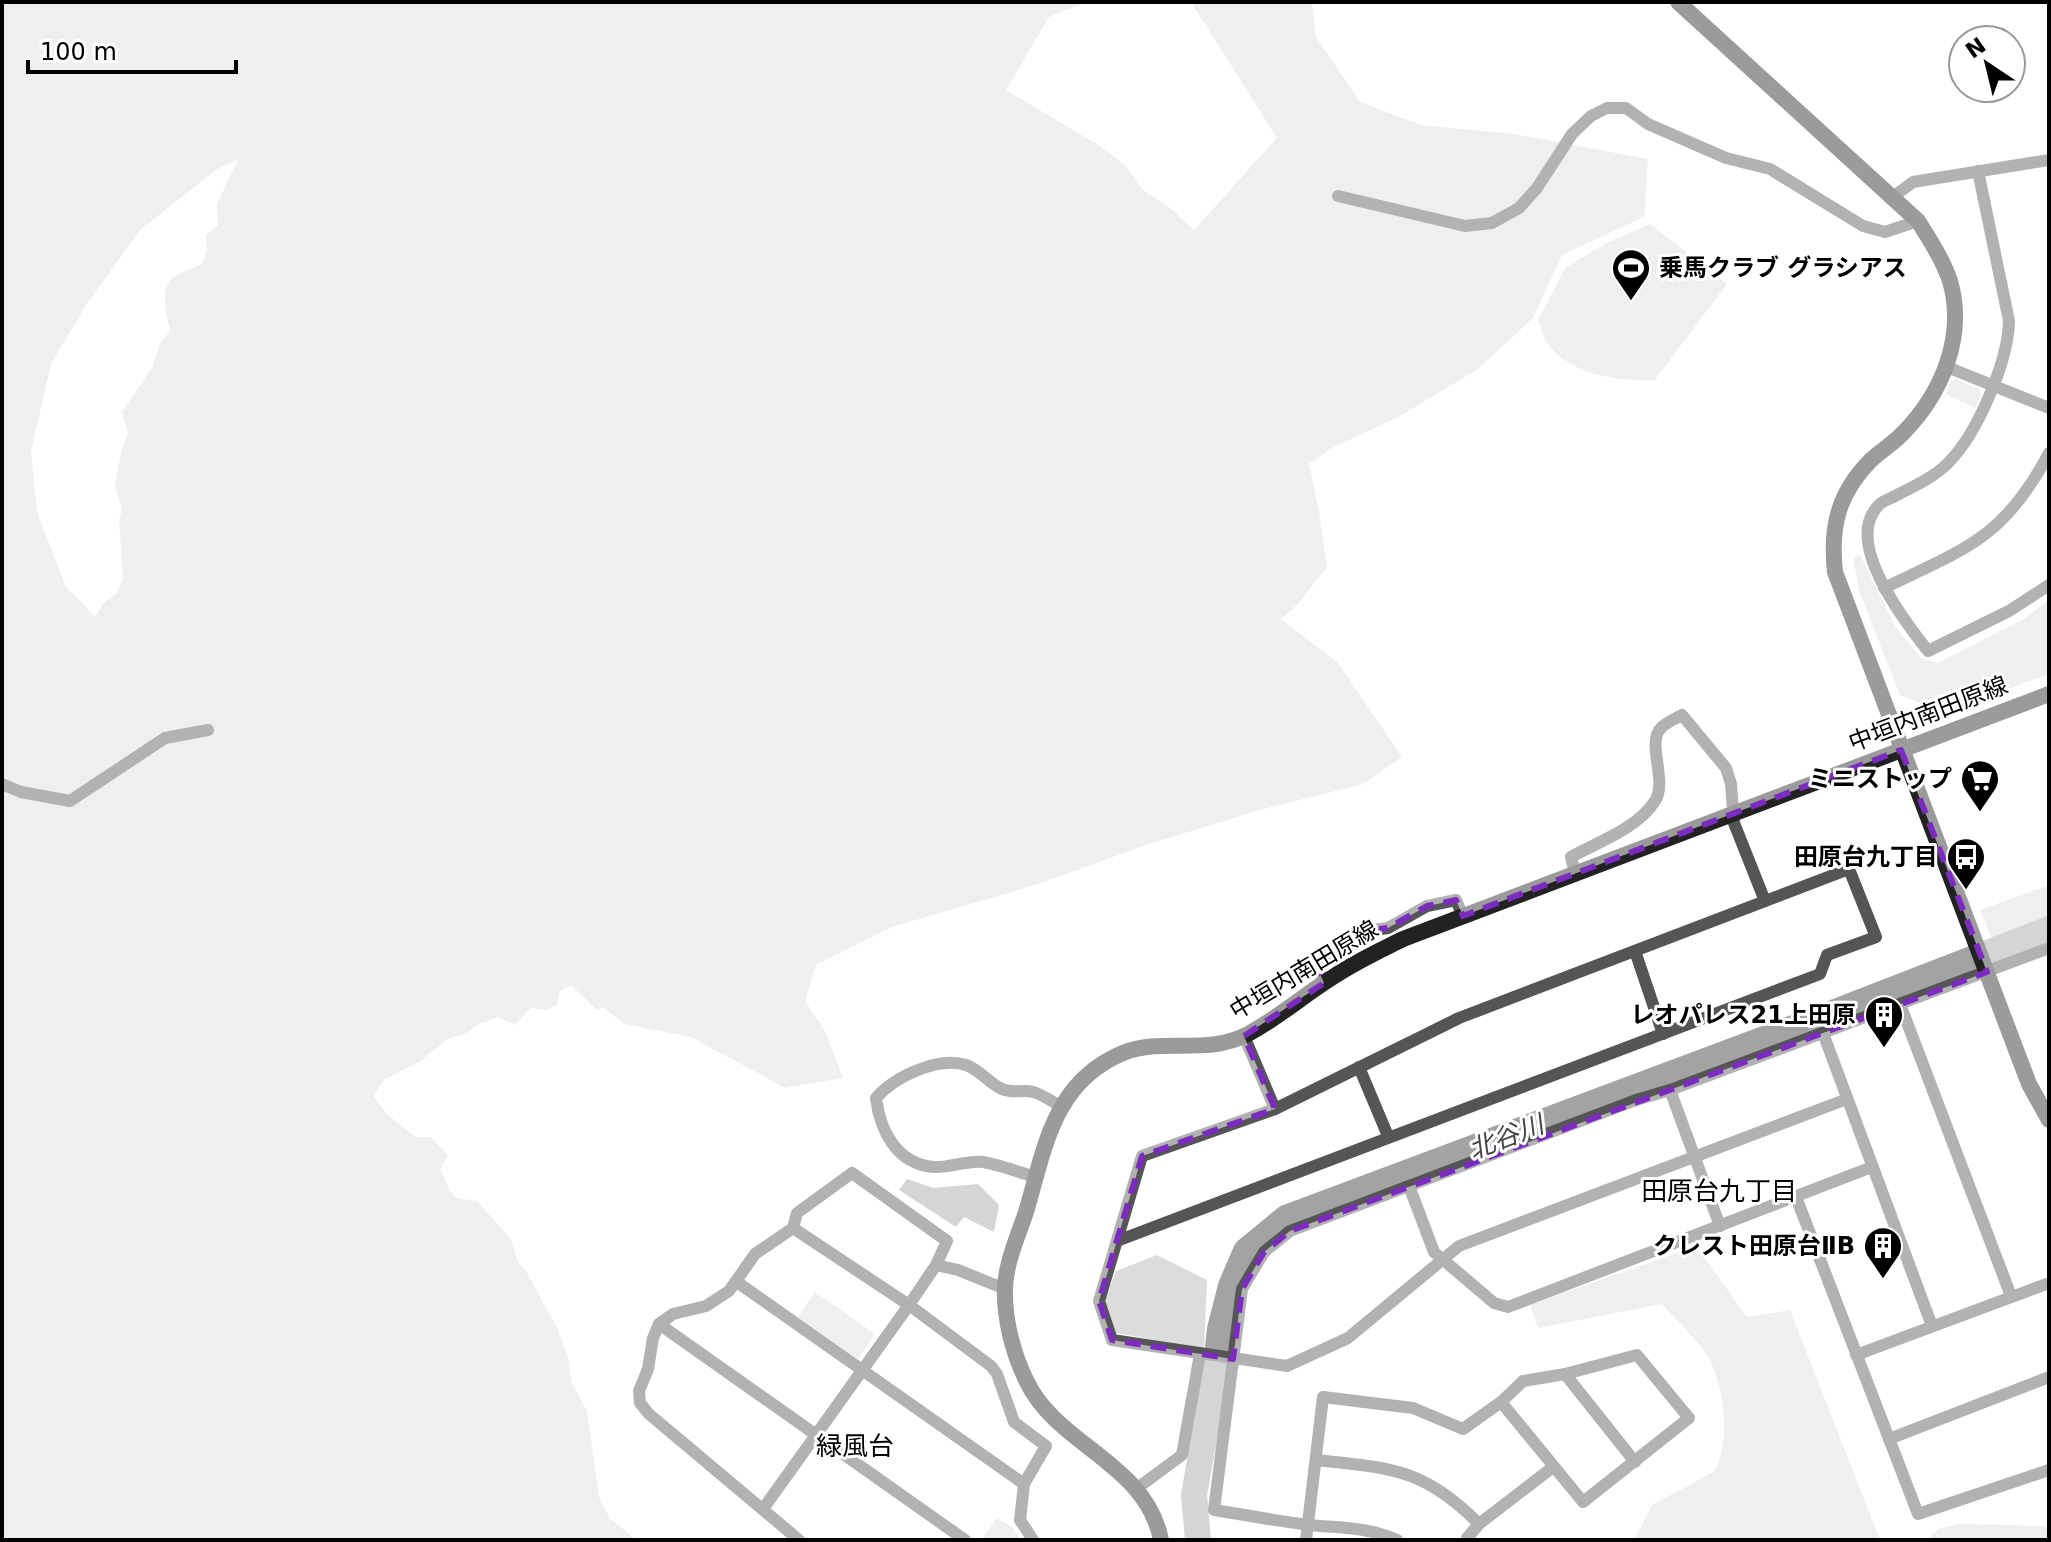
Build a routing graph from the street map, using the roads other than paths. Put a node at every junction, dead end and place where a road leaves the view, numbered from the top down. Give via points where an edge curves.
1 (1678, 2) edge
2 (2049, 160) edge
3 (1978, 171) junction
4 (1338, 196) dead end
5 (1893, 197) junction
6 (1918, 221) junction
7 (1947, 367) junction
8 (1994, 386) junction
9 (2049, 408) edge
10 (2049, 453) edge
11 (2049, 585) edge
12 (1884, 588) junction
13 (2049, 694) edge
14 (208, 730) dead end
15 (1901, 750) junction
16 (2, 784) edge
17 (1732, 814) junction
18 (1632, 823) junction
19 (1646, 846) junction
20 (1575, 873) junction
21 (1765, 901) junction
22 (1463, 916) junction
23 (2049, 948) edge
24 (1635, 951) junction
25 (1985, 968) junction
26 (1324, 982) junction
27 (1900, 1004) junction
28 (1823, 1033) junction
29 (1663, 1034) junction
30 (1244, 1036) junction
31 (1359, 1067) junction
32 (1670, 1090) junction
33 (1847, 1099) junction
34 (1061, 1106) junction
35 (1275, 1109) junction
36 (2049, 1120) edge
37 (1388, 1136) junction
38 (1695, 1156) junction
39 (1872, 1167) junction
40 (1036, 1177) junction
41 (1409, 1186) junction
42 (1796, 1197) junction
43 (1720, 1226) junction
44 (793, 1228) junction
45 (1117, 1241) junction
46 (1441, 1259) junction
47 (936, 1265) junction
48 (737, 1282) junction
49 (2049, 1283) edge
50 (1005, 1289) junction
51 (2011, 1296) junction
52 (909, 1305) junction
53 (659, 1324) junction
54 (1932, 1326) junction
55 (1200, 1354) junction
56 (1856, 1355) junction
57 (1232, 1359) junction
58 (862, 1370) junction
59 (1565, 1374) junction
60 (2049, 1377) edge
61 (1501, 1402) junction
62 (816, 1434) junction
63 (1889, 1439) junction
64 (1316, 1460) junction
65 (1635, 1462) junction
66 (1553, 1467) junction
67 (2049, 1470) edge
68 (1024, 1484) junction
69 (1136, 1489) junction
70 (763, 1509) junction
71 (1308, 1524) junction
72 (1479, 1524) junction
73 (799, 1540) edge
74 (965, 1540) edge
75 (1033, 1540) edge
76 (1161, 1540) edge
77 (1306, 1540) edge
78 (1397, 1540) edge
79 (1468, 1540) edge

1 - 5 main road
2 - 3 street
3 - 5 street via 1913,182
3 - 8 street via 2009,321
4 - 6 street via 1465,226 1492,223 1519,208 1591,116 1607,108 1626,108 1648,124 1713,152 1770,169 1863,226 1885,232
5 - 6 main road
6 - 7 main road via 1950,281 1955,314
7 - 8 street
7 - 15 main road via 1919,415 1853,481 1838,510 1831,542 1835,572
8 - 9 street
8 - 12 street via 1964,445 1946,466 1879,505 1870,519 1872,561
10 - 12 street via 2031,487 1993,530 1972,546
11 - 12 street via 1928,651
13 - 15 main road, 中垣内南田原線
14 - 16 street via 165,738 70,801
15 - 17 main road, 中垣内南田原線
15 - 25 main road
17 - 18 street via 1726,768 1682,715 1656,735 1660,790 1655,803
17 - 19 main road, 中垣内南田原線
17 - 21 street
18 - 19 street
18 - 20 street via 1571,857
19 - 20 main road, 中垣内南田原線
20 - 22 main road, 中垣内南田原線
21 - 24 street
21 - 29 street via 1849,869 1876,937 1827,955 1820,974
22 - 26 main road, 中垣内南田原線 via 1403,939
22 - 26 street via 1456,900 1427,906 1388,928 1352,933 1317,967
23 - 25 street
24 - 29 street
24 - 31 street via 1459,1018
25 - 27 street
25 - 36 main road via 2029,1084
26 - 30 main road, 中垣内南田原線
27 - 28 street
27 - 51 street
28 - 32 street
28 - 33 street
29 - 37 street
30 - 34 main road, 中垣内南田原線 via 1216,1045 1154,1046 1123,1053 1074,1087
30 - 35 street
31 - 35 street
31 - 37 street
32 - 38 street
32 - 41 street
33 - 38 street
33 - 39 street
34 - 40 main road, 中垣内南田原線
34 - 40 street via 1033,1092 1006,1091 967,1065 955,1063 899,1079 876,1098 885,1133 905,1158 935,1167 982,1162
35 - 45 street via 1142,1156
37 - 45 street
38 - 43 street
38 - 46 street via 1459,1246
39 - 42 street
39 - 54 street
40 - 50 main road, 中垣内南田原線
41 - 46 street
41 - 57 street via 1290,1231 1264,1252 1242,1289
42 - 43 street
42 - 56 street
43 - 46 street via 1508,1307 1494,1303
44 - 47 street via 797,1213 852,1173 947,1241
44 - 48 street via 755,1254
44 - 52 street
45 - 55 street via 1099,1301 1112,1340
46 - 57 street via 1348,1338 1287,1366
47 - 50 street
47 - 52 street
48 - 53 street via 706,1306 673,1314
48 - 58 street
49 - 51 street
50 - 69 main road, 中垣内南田原線 via 1016,1353 1040,1405
51 - 54 street
52 - 58 street
52 - 68 street via 991,1366 1014,1422 1046,1446
53 - 62 street
53 - 70 street via 640,1403
54 - 56 street
55 - 57 street
55 - 69 street via 1182,1455
56 - 63 street
57 - 71 street via 1214,1510
58 - 62 street
58 - 68 street
59 - 61 street via 1523,1381
59 - 65 street
59 - 65 street via 1637,1355 1689,1418
60 - 63 street
61 - 64 street via 1463,1429 1413,1408 1323,1397
61 - 66 street
62 - 70 street
62 - 74 street
63 - 67 street via 1918,1514
64 - 71 street
64 - 72 street via 1382,1467 1414,1477 1453,1498
65 - 66 street via 1583,1502
66 - 72 street
68 - 75 street via 1020,1520
69 - 76 main road, 中垣内南田原線
70 - 73 street
71 - 77 street
71 - 78 street via 1383,1533
72 - 79 street

